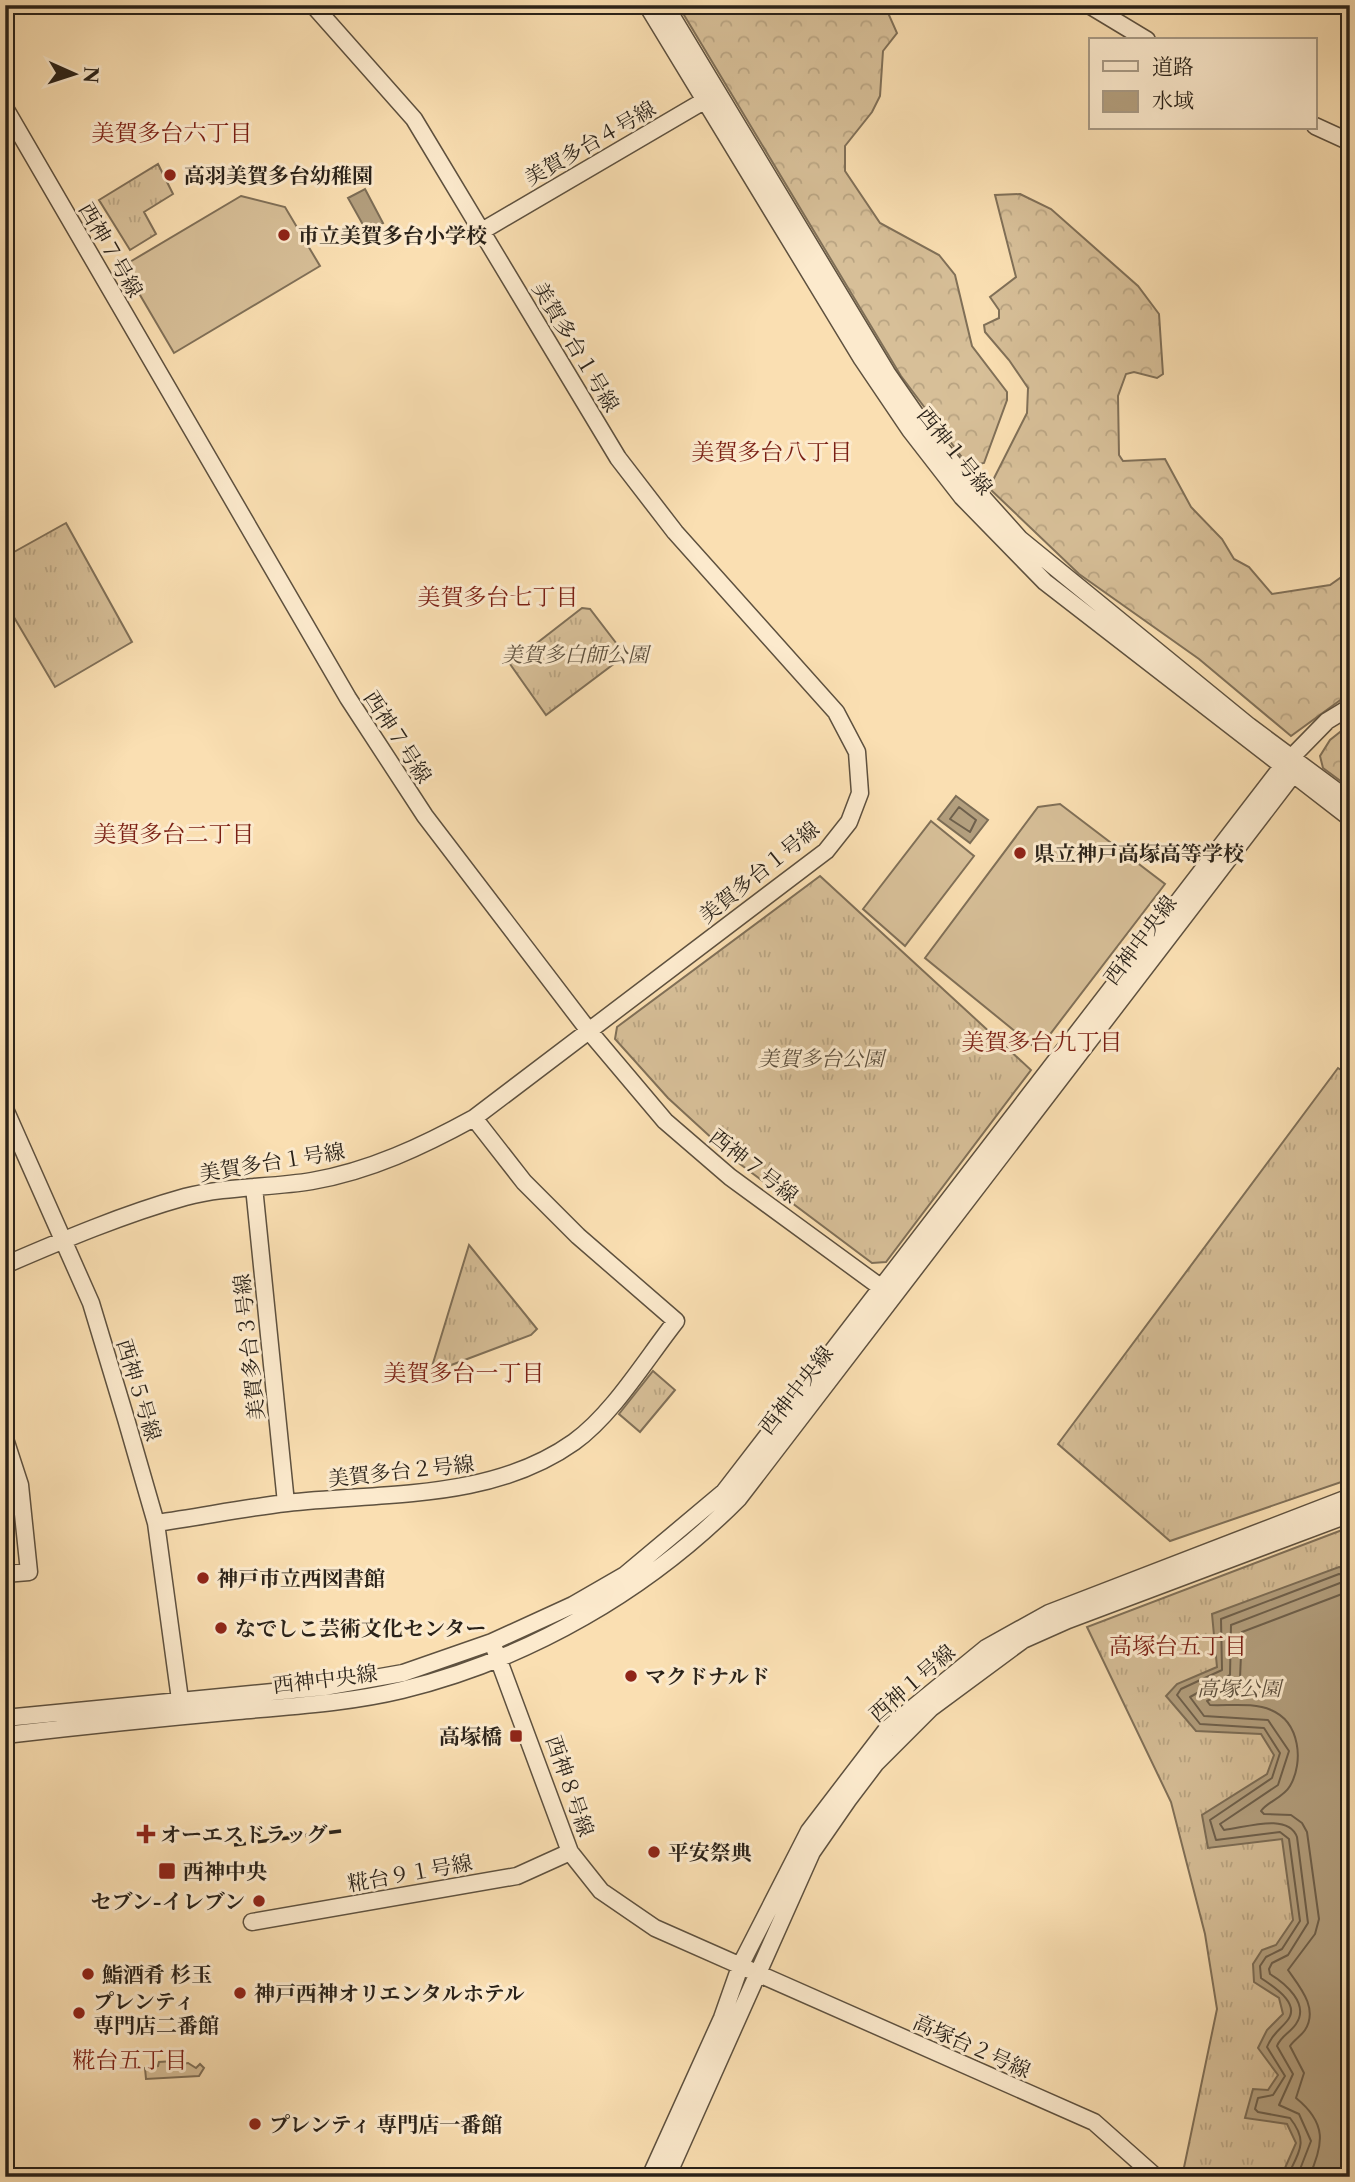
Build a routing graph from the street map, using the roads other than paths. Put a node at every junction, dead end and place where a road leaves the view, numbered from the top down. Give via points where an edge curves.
1 (313, 5) edge
2 (647, 5) edge
3 (665, 5) edge
4 (1089, 5) edge
5 (1144, 38) edge
6 (712, 97) junction
7 (5, 108) edge
8 (1316, 126) edge
9 (1350, 142) edge
10 (482, 231) junction
11 (1350, 707) edge
12 (1289, 767) junction
13 (1350, 801) edge
14 (1350, 818) edge
15 (589, 1031) junction
16 (5, 1109) edge
17 (474, 1118) junction
18 (254, 1187) junction
19 (63, 1240) junction
20 (5, 1265) edge
21 (888, 1292) junction
22 (5, 1439) edge
23 (1350, 1497) edge
24 (286, 1503) junction
25 (1350, 1514) edge
26 (156, 1524) junction
27 (5, 1574) edge
28 (495, 1650) junction
29 (180, 1699) junction
30 (182, 1716) junction
31 (5, 1718) edge
32 (5, 1735) edge
33 (569, 1847) junction
34 (252, 1922) dead end
35 (741, 1964) junction
36 (758, 1971) junction
37 (650, 2177) edge
38 (667, 2177) edge
39 (1156, 2177) edge

1 - 10 street, 美賀多台１号線 via 414,119
2 - 6 street, 西神１号線
3 - 6 street, 西神１号線
4 - 5 street
6 - 10 street, 美賀多台４号線
6 - 12 street, 西神１号線 via 887,373 968,481 1020,539
7 - 15 street, 西神７号線 via 348,698 425,816
8 - 9 street
10 - 15 street, 美賀多台１号線 via 618,458 675,532 836,712 857,752 860,793 849,822 826,851
11 - 12 street, 西神中央線 via 1327,721
12 - 13 street, 西神１号線
12 - 14 street, 西神１号線
12 - 21 street, 西神中央線
15 - 17 street, 美賀多台１号線
15 - 21 street, 西神７号線 via 665,1121 720,1169
16 - 19 street, 西神５号線
17 - 18 street, 美賀多台１号線 via 428,1143 360,1170
17 - 24 street, 美賀多台２号線 via 524,1182 676,1321 596,1424 540,1462 485,1484
18 - 19 street, 美賀多台１号線 via 186,1197
18 - 24 street, 美賀多台３号線
19 - 20 street, 美賀多台１号線
19 - 26 street, 西神５号線 via 91,1303
21 - 28 street, 西神中央線 via 724,1492 625,1575
22 - 27 street via 20,1485 29,1572
23 - 35 street, 西神１号線 via 1049,1613 986,1648 946,1678 887,1729 845,1780 809,1831
24 - 26 street, 美賀多台２号線
25 - 36 street, 西神１号線 via 1023,1640 931,1708 876,1763 812,1852
26 - 29 street, 西神５号線
28 - 29 street, 西神中央線 via 324,1687
28 - 30 street, 西神中央線 via 401,1690 340,1701
28 - 33 street, 西神８号線
29 - 30 street, 西神５号線
29 - 31 street, 西神中央線
30 - 32 street, 西神中央線
33 - 34 street, 糀台９１号線 via 517,1876
33 - 35 street, 西神８号線 via 601,1891 655,1928
35 - 36 street, 西神８号線
35 - 37 street, 西神１号線 via 722,2018
36 - 38 street, 西神１号線
36 - 39 street, 高塚台２号線 via 1094,2122

